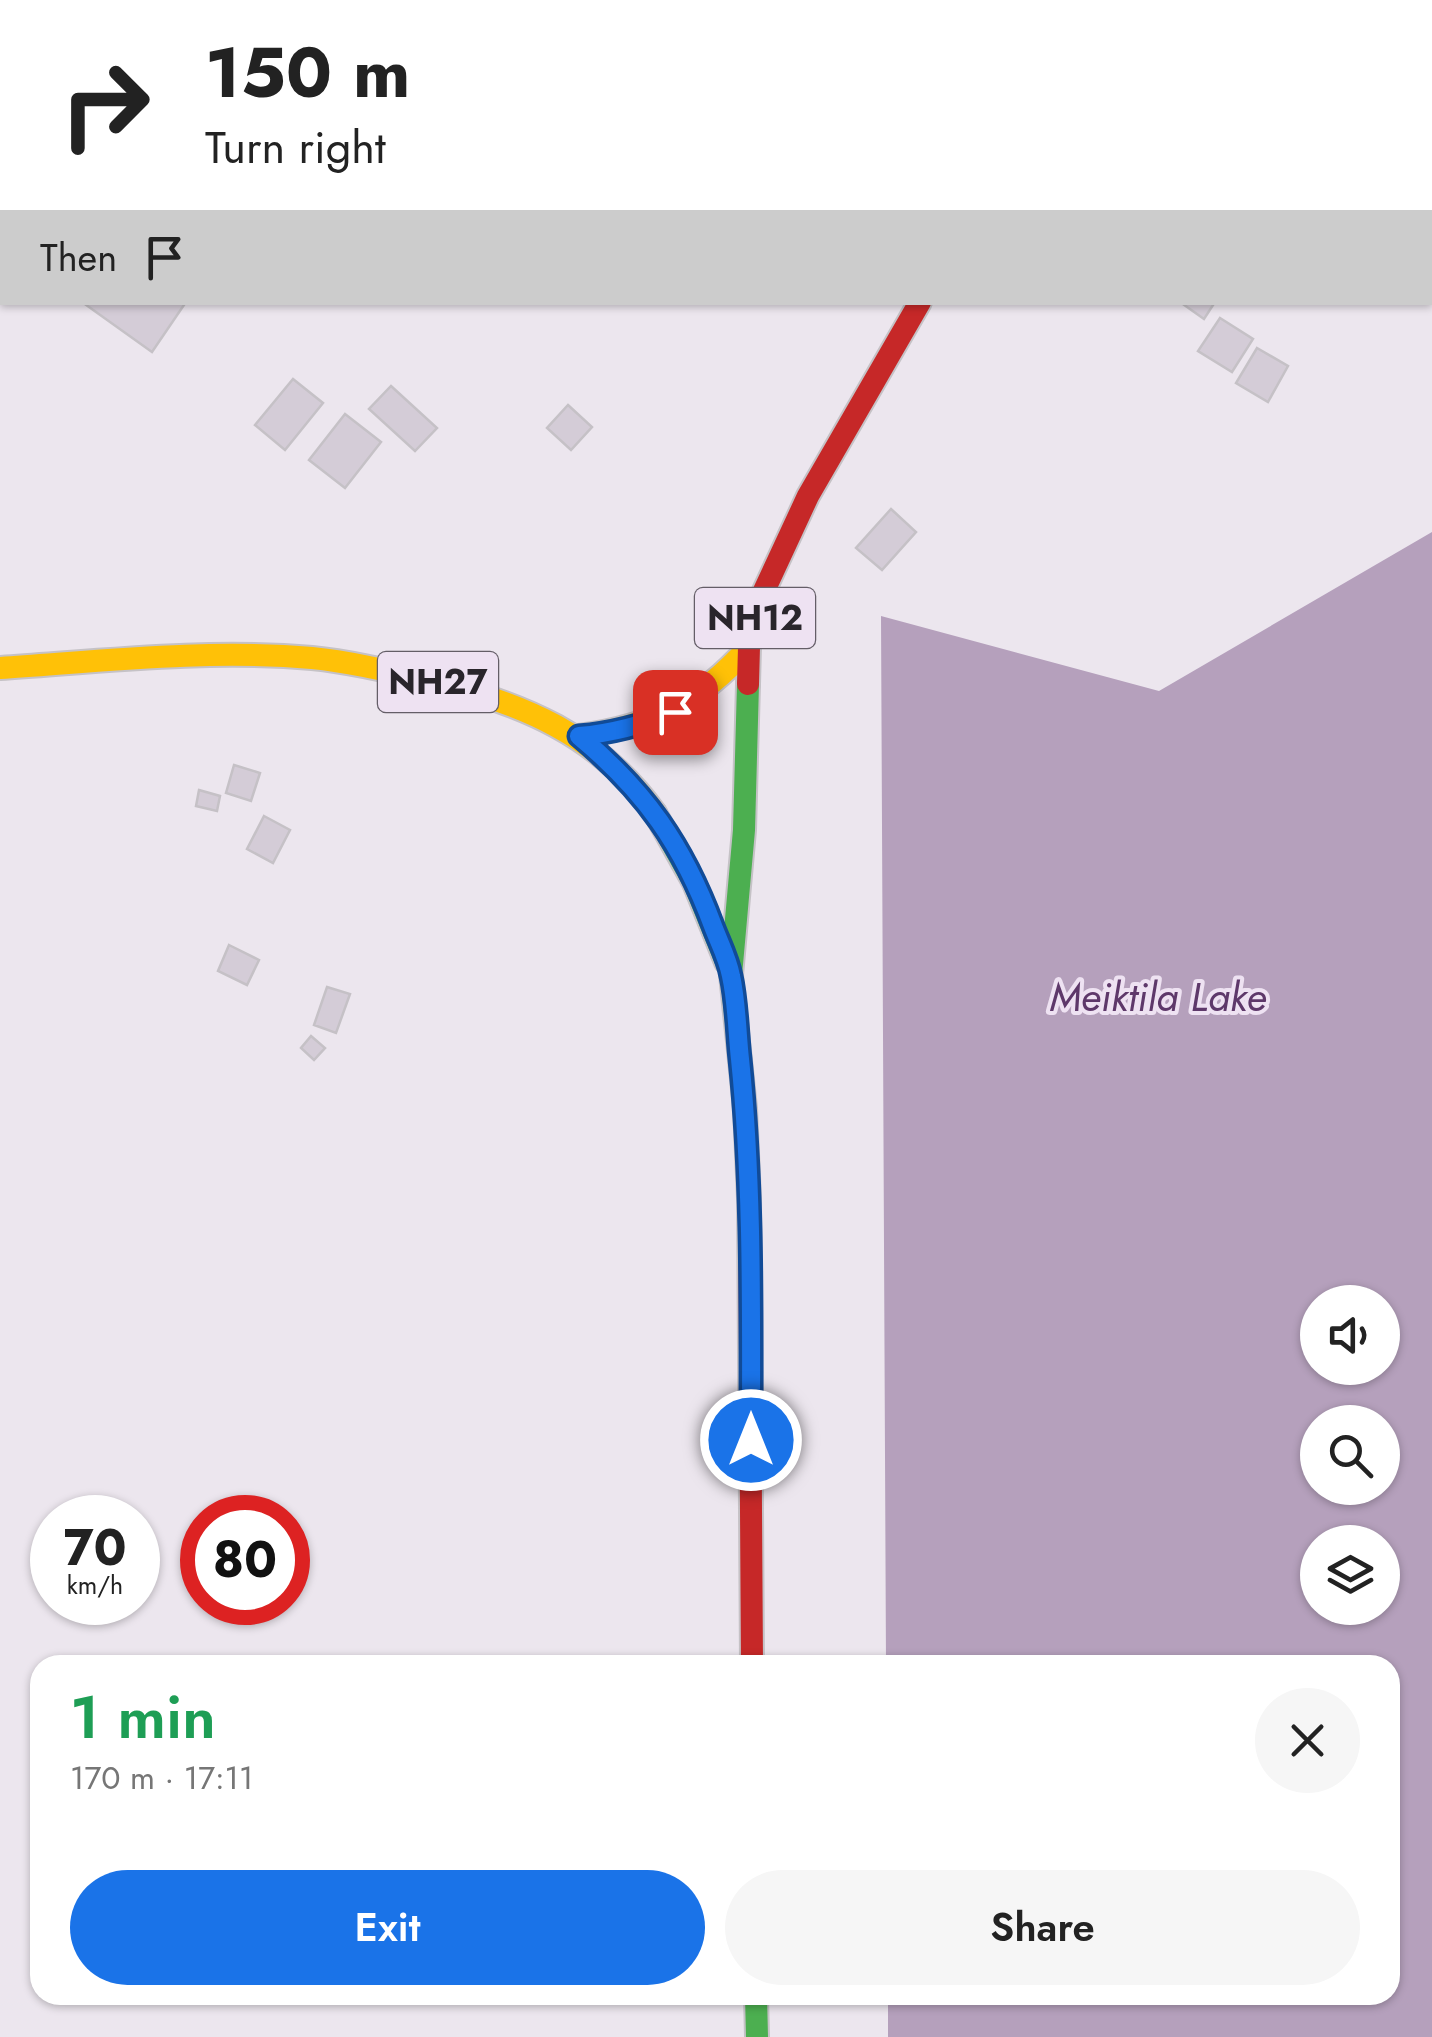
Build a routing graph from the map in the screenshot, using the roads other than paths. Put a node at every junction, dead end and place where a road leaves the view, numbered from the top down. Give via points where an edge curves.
1 (918, 305) edge
2 (750, 647) junction
3 (0, 668) edge
4 (579, 736) junction
5 (731, 974) junction
6 (752, 1655) edge
7 (756, 2005) edge
8 (757, 2037) edge

1 - 2 highway, NH12 via 808,496 757,606
2 - 4 highway via 675,712 644,725
2 - 5 highway, NH12
3 - 4 highway, NH27 via 299,657 470,690 535,712
4 - 5 highway, NH27 via 643,796 674,839
5 - 6 highway, NH12 via 751,1250
7 - 8 highway

